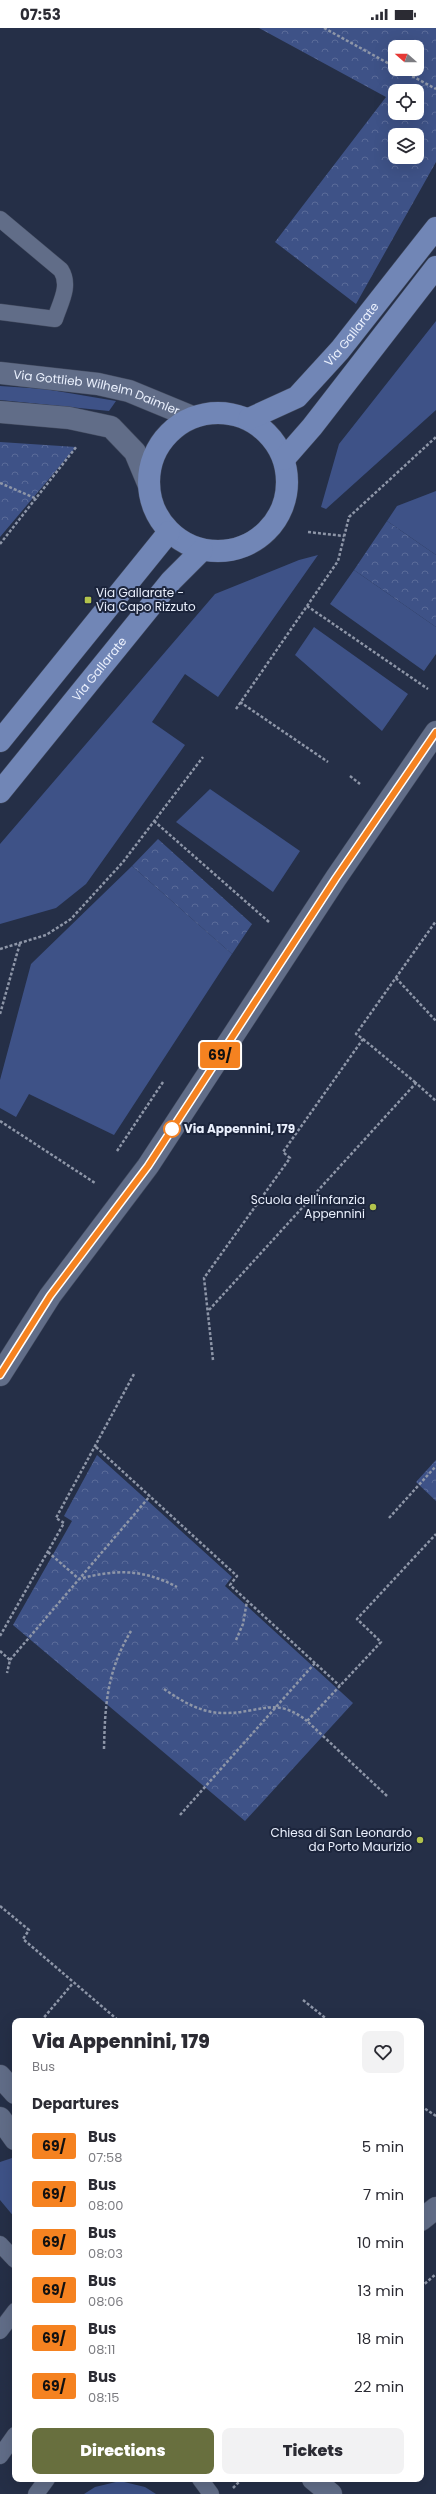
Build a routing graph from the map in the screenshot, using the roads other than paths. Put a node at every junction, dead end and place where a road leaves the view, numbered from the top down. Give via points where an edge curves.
1 (0, 219) edge
2 (436, 228) edge
3 (436, 267) edge
4 (0, 312) edge
5 (0, 373) edge
6 (0, 412) edge
7 (192, 417) junction
8 (249, 419) junction
9 (284, 458) junction
10 (148, 484) junction
11 (169, 532) junction
12 (202, 550) junction
13 (436, 732) edge
14 (0, 741) edge
15 (0, 792) edge
16 (0, 1376) edge
17 (0, 2076) edge
18 (12, 2090) edge
19 (436, 2208) edge
20 (424, 2218) edge
21 (0, 2244) edge
22 (12, 2257) edge
23 (12, 2315) edge
24 (0, 2331) edge
25 (12, 2439) edge
26 (0, 2456) edge
27 (45, 2482) edge
28 (202, 2482) edge
29 (317, 2482) edge
30 (36, 2494) edge
31 (211, 2494) edge
32 (331, 2494) edge

1 - 4 lane via 61,270 66,278 65,290 55,319
2 - 8 main road, Via Gallarate via 340,350 297,397
3 - 9 main road, Via Gallarate via 312,427
5 - 7 street, Via Gottlieb Wilhelm Daimler via 129,391
6 - 10 street via 69,418 111,427 135,452
7 - 8 main road via 221,412
7 - 10 main road via 168,433 160,445 155,453
8 - 9 main road via 270,435
9 - 12 main road via 288,480 285,501 275,521 256,540 230,550
10 - 11 main road via 154,510
11 - 12 main road via 184,543
11 - 14 main road
12 - 15 main road, Via Gallarate via 171,581
13 - 16 street via 332,884 148,1166 50,1296
17 - 18 street
19 - 20 street
21 - 22 lane
23 - 24 lane
25 - 26 lane
27 - 30 lane
28 - 31 lane
29 - 32 street

